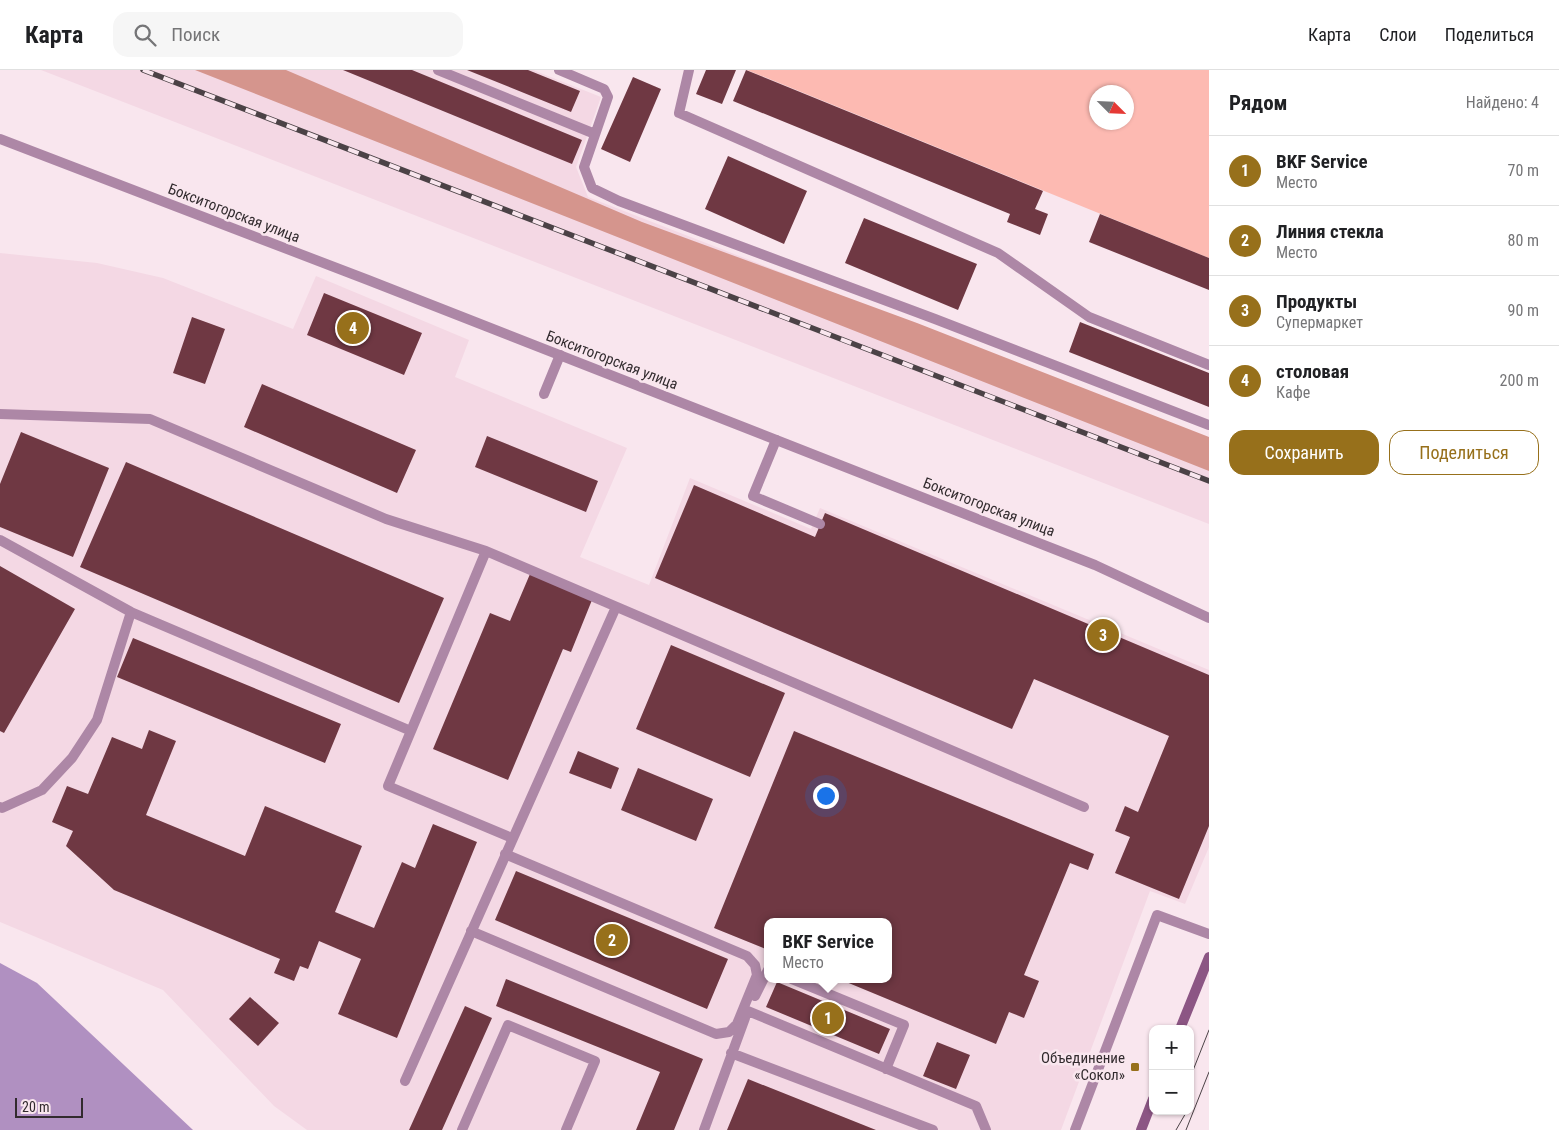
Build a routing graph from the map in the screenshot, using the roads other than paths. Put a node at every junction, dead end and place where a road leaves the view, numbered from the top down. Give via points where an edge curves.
1 (438, 70) edge
2 (559, 70) edge
3 (689, 70) edge
4 (595, 134) junction
5 (0, 139) edge
6 (560, 355) junction
7 (1209, 365) edge
8 (544, 394) dead end
9 (0, 414) edge
10 (1209, 425) edge
11 (776, 440) junction
12 (820, 524) dead end
13 (0, 540) edge
14 (486, 551) junction
15 (616, 607) junction
16 (131, 612) junction
17 (1209, 618) edge
18 (411, 731) junction
19 (0, 807) edge
20 (1084, 807) dead end
21 (512, 838) junction
22 (505, 854) junction
23 (471, 931) junction
24 (1209, 934) edge
25 (1209, 958) edge
26 (764, 978) edge
27 (802, 983) edge
28 (748, 1012) junction
29 (1182, 1025) edge
30 (731, 1053) junction
31 (886, 1069) junction
32 (405, 1081) dead end
33 (1149, 1109) edge
34 (462, 1130) edge
35 (566, 1130) edge
36 (704, 1130) edge
37 (933, 1130) edge
38 (986, 1130) edge
39 (1076, 1130) edge
40 (1141, 1130) edge

1 - 4 street
2 - 4 street via 604,89 608,97
3 - 7 street via 679,113 998,253 1089,317
4 - 10 street via 584,167 592,188 619,201 935,318
5 - 6 street, Бокситогорская улица
6 - 8 street
6 - 11 street, Бокситогорская улица
9 - 14 street via 150,419 386,519
11 - 12 street via 753,496
11 - 17 street, Бокситогорская улица via 1095,565
13 - 16 street
14 - 15 street
14 - 18 street
15 - 20 street
15 - 21 street
16 - 18 street
16 - 19 street via 97,720 72,758 42,790
18 - 21 street via 388,786
21 - 22 street
22 - 23 street
22 - 23 street via 747,956 755,965 756,975 737,1024 729,1032 716,1034
23 - 32 street
24 - 39 street via 1157,914
25 - 29 main road
26 - 28 street
27 - 31 street via 904,1025
28 - 30 street
28 - 31 street
30 - 36 street
30 - 37 street
31 - 38 street via 976,1106
33 - 40 main road
34 - 35 street via 508,1025 595,1060

